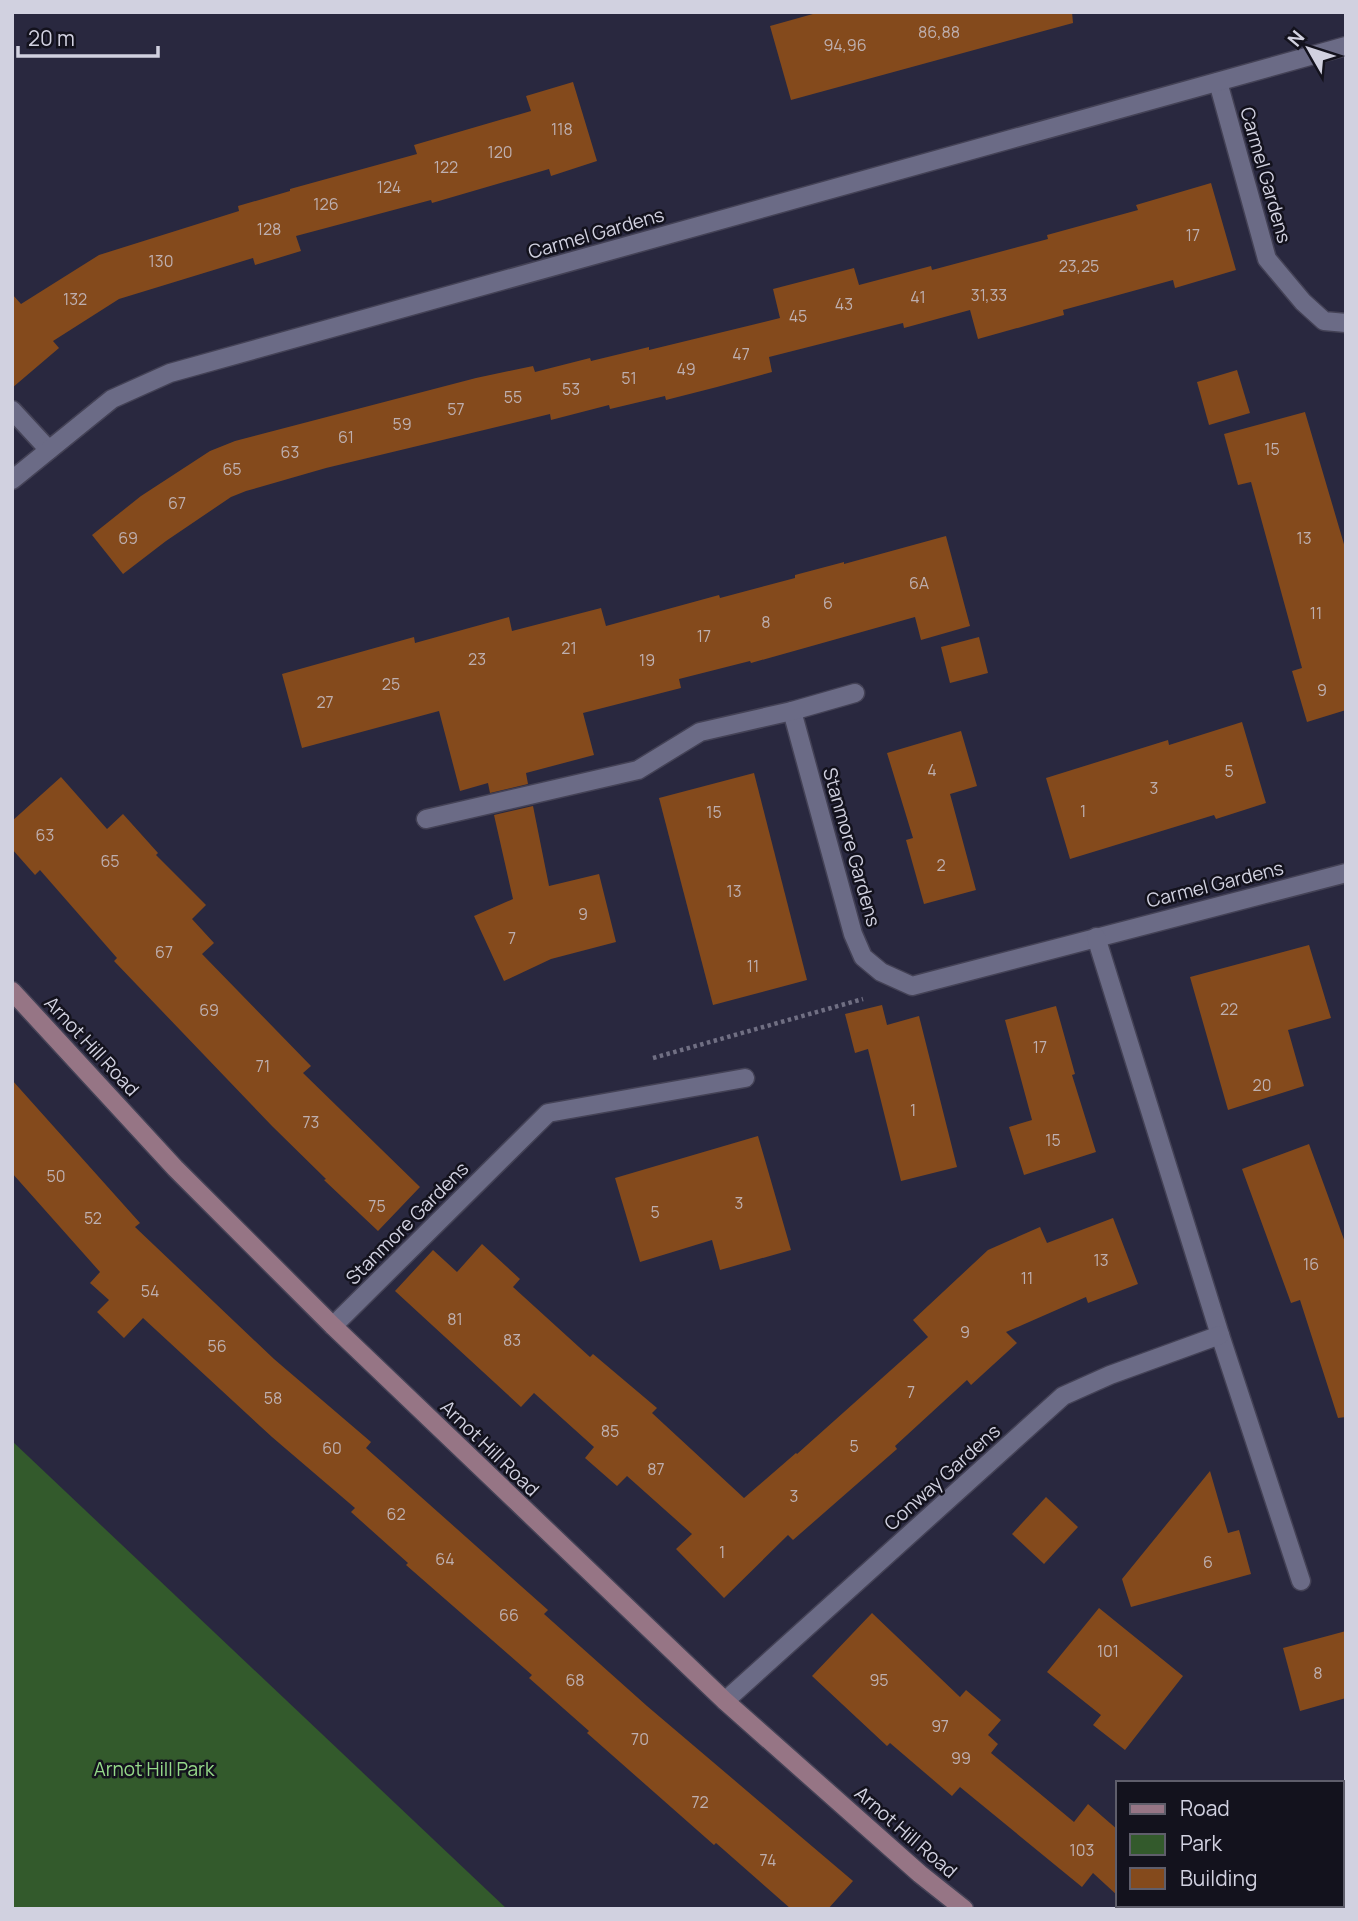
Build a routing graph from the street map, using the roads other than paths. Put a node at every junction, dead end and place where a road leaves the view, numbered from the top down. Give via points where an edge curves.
1 (1346, 46) edge
2 (1218, 82) junction
3 (1346, 323) edge
4 (12, 410) edge
5 (48, 450) junction
6 (12, 480) edge
7 (855, 693) dead end
8 (792, 711) junction
9 (426, 819) dead end
10 (1346, 873) edge
11 (1096, 937) junction
12 (12, 991) edge
13 (745, 1078) dead end
14 (333, 1326) junction
15 (1220, 1335) junction
16 (1301, 1581) dead end
17 (725, 1701) junction
18 (964, 1909) edge

1 - 2 street, Carmel Gardens
2 - 3 street, Carmel Gardens via 1267,259 1324,321
2 - 5 street, Carmel Gardens via 170,373 113,399
4 - 5 street
5 - 6 street, Carmel Gardens
7 - 8 street
8 - 9 street via 700,733 638,770
8 - 11 street, Stanmore Gardens via 853,934 863,957 881,972 912,986
10 - 11 street, Carmel Gardens
11 - 15 street
12 - 14 street, Arnot Hill Road via 175,1168
13 - 14 street, Stanmore Gardens via 548,1113
14 - 17 street, Arnot Hill Road
15 - 16 street
15 - 17 street, Conway Gardens via 1063,1396
17 - 18 street, Arnot Hill Road

